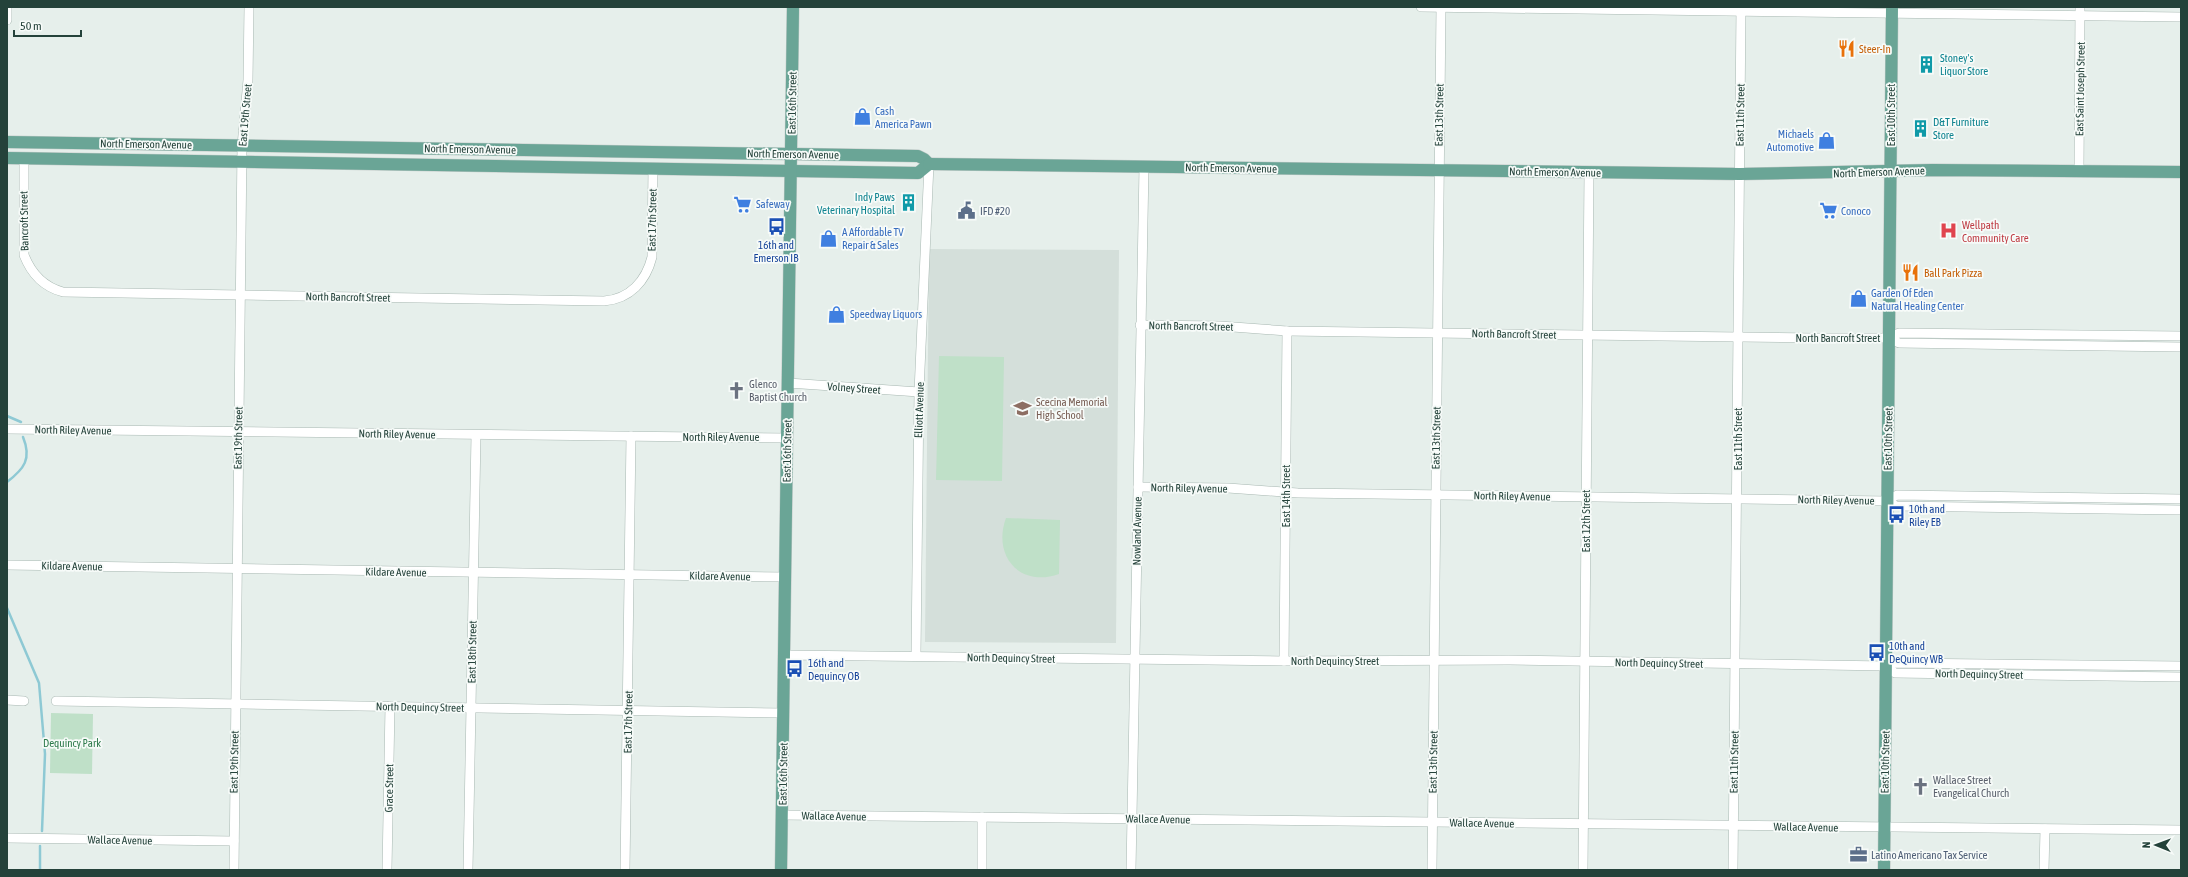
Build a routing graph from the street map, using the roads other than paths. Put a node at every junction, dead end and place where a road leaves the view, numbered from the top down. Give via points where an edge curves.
1 (7, 7) edge
2 (249, 7) edge
3 (793, 7) edge
4 (1421, 7) edge
5 (1441, 7) edge
6 (1741, 9) edge
7 (1892, 10) edge
8 (2080, 11) edge
9 (2181, 17) edge
10 (7, 20) edge
11 (7, 142) edge
12 (242, 146) junction
13 (791, 154) junction
14 (7, 158) edge
15 (24, 158) junction
16 (241, 162) junction
17 (929, 164) junction
18 (1144, 167) junction
19 (653, 168) junction
20 (791, 170) junction
21 (1438, 171) junction
22 (2078, 171) junction
23 (1891, 172) junction
24 (2181, 172) edge
25 (1589, 173) junction
26 (1740, 174) junction
27 (648, 271) joint
28 (40, 280) joint
29 (240, 295) junction
30 (1140, 325) junction
31 (1287, 331) junction
32 (1437, 333) junction
33 (1588, 335) junction
34 (2076, 335) junction
35 (2181, 336) edge
36 (1738, 337) junction
37 (1889, 338) junction
38 (2076, 346) junction
39 (2181, 347) edge
40 (788, 383) junction
41 (920, 392) junction
42 (7, 429) edge
43 (238, 433) junction
44 (476, 435) junction
45 (631, 436) junction
46 (788, 438) junction
47 (1138, 487) junction
48 (1285, 492) junction
49 (1436, 495) junction
50 (1586, 497) junction
51 (2075, 497) junction
52 (1737, 499) junction
53 (2181, 499) edge
54 (1887, 501) junction
55 (2075, 509) junction
56 (2181, 510) edge
57 (7, 565) edge
58 (237, 569) junction
59 (475, 573) junction
60 (630, 574) junction
61 (786, 576) junction
62 (784, 655) junction
63 (916, 655) junction
64 (1135, 660) junction
65 (1434, 660) junction
66 (1284, 661) junction
67 (1585, 662) junction
68 (1735, 664) junction
69 (2075, 665) junction
70 (1886, 666) junction
71 (2181, 666) edge
72 (2074, 675) junction
73 (2181, 676) edge
74 (7, 700) edge
75 (24, 701) dead end
76 (56, 701) dead end
77 (235, 704) junction
78 (390, 706) junction
79 (471, 707) junction
80 (628, 710) junction
81 (784, 713) junction
82 (782, 815) junction
83 (982, 817) junction
84 (1131, 818) junction
85 (1433, 822) junction
86 (1583, 824) junction
87 (1733, 826) junction
88 (1884, 828) junction
89 (2045, 829) junction
90 (2181, 830) edge
91 (7, 838) edge
92 (234, 842) junction
93 (234, 870) edge
94 (387, 870) edge
95 (468, 870) edge
96 (625, 870) edge
97 (782, 870) edge
98 (982, 870) edge
99 (1131, 870) edge
100 (1432, 870) edge
101 (1583, 870) edge
102 (1733, 870) edge
103 (1884, 870) edge
104 (2044, 870) edge

1 - 10 street
2 - 12 street, East 19th Street via 248,80
3 - 13 main road, East 16th Street
4 - 5 street
5 - 6 street
5 - 21 street, East 13th Street
6 - 7 street
6 - 26 street, East 11th Street
7 - 8 street
7 - 23 main road, East 10th Street
8 - 9 street
8 - 22 street, East Saint Joseph Street
11 - 12 main road, North Emerson Avenue
12 - 13 main road, North Emerson Avenue
12 - 16 street, East 19th Street
13 - 17 main road, North Emerson Avenue via 918,156
13 - 20 main road, East 16th Street
14 - 15 main road, North Emerson Avenue
15 - 16 main road, North Emerson Avenue
15 - 28 street, Bancroft Street via 23,248 30,268
16 - 19 main road, North Emerson Avenue
16 - 29 street, East 19th Street
17 - 18 main road, North Emerson Avenue
17 - 20 main road, North Emerson Avenue via 918,173
17 - 41 street, Elliott Avenue
18 - 21 main road, North Emerson Avenue
18 - 30 street, Nowland Avenue
19 - 20 main road, North Emerson Avenue
19 - 27 street, East 17th Street via 652,257
20 - 40 main road, East 16th Street
21 - 25 main road, North Emerson Avenue
21 - 32 street, East 13th Street
22 - 23 main road, North Emerson Avenue
22 - 24 main road, North Emerson Avenue
23 - 26 main road, North Emerson Avenue
23 - 37 main road, East 10th Street
25 - 26 main road, North Emerson Avenue
25 - 33 street, East 12th Street
26 - 36 street, East 11th Street
27 - 29 street, North Bancroft Street via 628,294 604,301
28 - 29 street, North Bancroft Street via 52,288 70,293
29 - 43 street, East 19th Street
30 - 31 street, North Bancroft Street via 1220,326
30 - 47 street, Nowland Avenue
31 - 32 street, North Bancroft Street
31 - 48 street, East 14th Street
32 - 33 street, North Bancroft Street
32 - 49 street, East 13th Street
33 - 36 street, North Bancroft Street
33 - 50 street, East 12th Street
34 - 35 street, North Bancroft Street
34 - 37 street, North Bancroft Street via 1899,333
34 - 38 street
36 - 37 street, North Bancroft Street
36 - 52 street, East 11th Street
37 - 38 street, North Bancroft Street via 1899,343
37 - 54 main road, East 10th Street
38 - 39 street, North Bancroft Street
40 - 41 street, Volney Street
40 - 46 main road, East 16th Street
41 - 63 street, Elliott Avenue
42 - 43 street, North Riley Avenue
43 - 44 street, North Riley Avenue
43 - 58 street, East 19th Street
44 - 45 street, North Riley Avenue
44 - 59 street, East 18th Street
45 - 46 street, North Riley Avenue
45 - 60 street, East 17th Street
46 - 61 main road, East 16th Street
47 - 48 street, North Riley Avenue via 1228,488
47 - 64 street, Nowland Avenue
48 - 49 street, North Riley Avenue
48 - 66 street, East 14th Street
49 - 50 street, North Riley Avenue
49 - 65 street, East 13th Street
50 - 52 street, North Riley Avenue
50 - 67 street, East 12th Street
51 - 53 street, North Riley Avenue
51 - 54 street, North Riley Avenue via 1897,495
51 - 55 street
52 - 54 street, North Riley Avenue
52 - 68 street, East 11th Street
54 - 55 street, North Riley Avenue via 1896,506
54 - 70 main road, East 10th Street
55 - 56 street, North Riley Avenue
57 - 58 street, Kildare Avenue
58 - 59 street, Kildare Avenue
58 - 77 street, East 19th Street
59 - 60 street, Kildare Avenue
59 - 79 street, East 18th Street
60 - 61 street, Kildare Avenue
60 - 80 street, East 17th Street
61 - 62 main road, East 16th Street
62 - 63 street, North Dequincy Street
62 - 81 main road, East 16th Street
63 - 64 street, North Dequincy Street
64 - 66 street, North Dequincy Street
64 - 84 street, Nowland Avenue
65 - 66 street, North Dequincy Street
65 - 67 street, North Dequincy Street
65 - 85 street, East 13th Street
67 - 68 street, North Dequincy Street
67 - 86 street, East 12th Street
68 - 70 street, North Dequincy Street
68 - 87 street, East 11th Street
69 - 70 street, North Dequincy Street via 1896,663
69 - 71 street, North Dequincy Street
69 - 72 street
70 - 72 street, North Dequincy Street via 1895,673
70 - 88 main road, East 10th Street
72 - 73 street, North Dequincy Street
74 - 75 street
76 - 77 street, North Dequincy Street
77 - 78 street, North Dequincy Street
77 - 92 street, East 19th Street
78 - 79 street, North Dequincy Street
78 - 94 street, Grace Street
79 - 80 street, North Dequincy Street
79 - 95 street, East 18th Street
80 - 81 street, North Dequincy Street
80 - 96 street, East 17th Street
81 - 82 main road, East 16th Street
82 - 83 street, Wallace Avenue
82 - 97 main road, East 16th Street
83 - 84 street, Wallace Avenue
83 - 98 street
84 - 85 street, Wallace Avenue
84 - 99 street, Nowland Avenue
85 - 86 street, Wallace Avenue
85 - 100 street, East 13th Street
86 - 87 street, Wallace Avenue
86 - 101 street, East 12th Street
87 - 88 street, Wallace Avenue
87 - 102 street, East 11th Street
88 - 89 street, Wallace Avenue
88 - 103 main road, East 10th Street
89 - 90 street, Wallace Avenue
89 - 104 street
91 - 92 street, Wallace Avenue
92 - 93 street, East 19th Street

